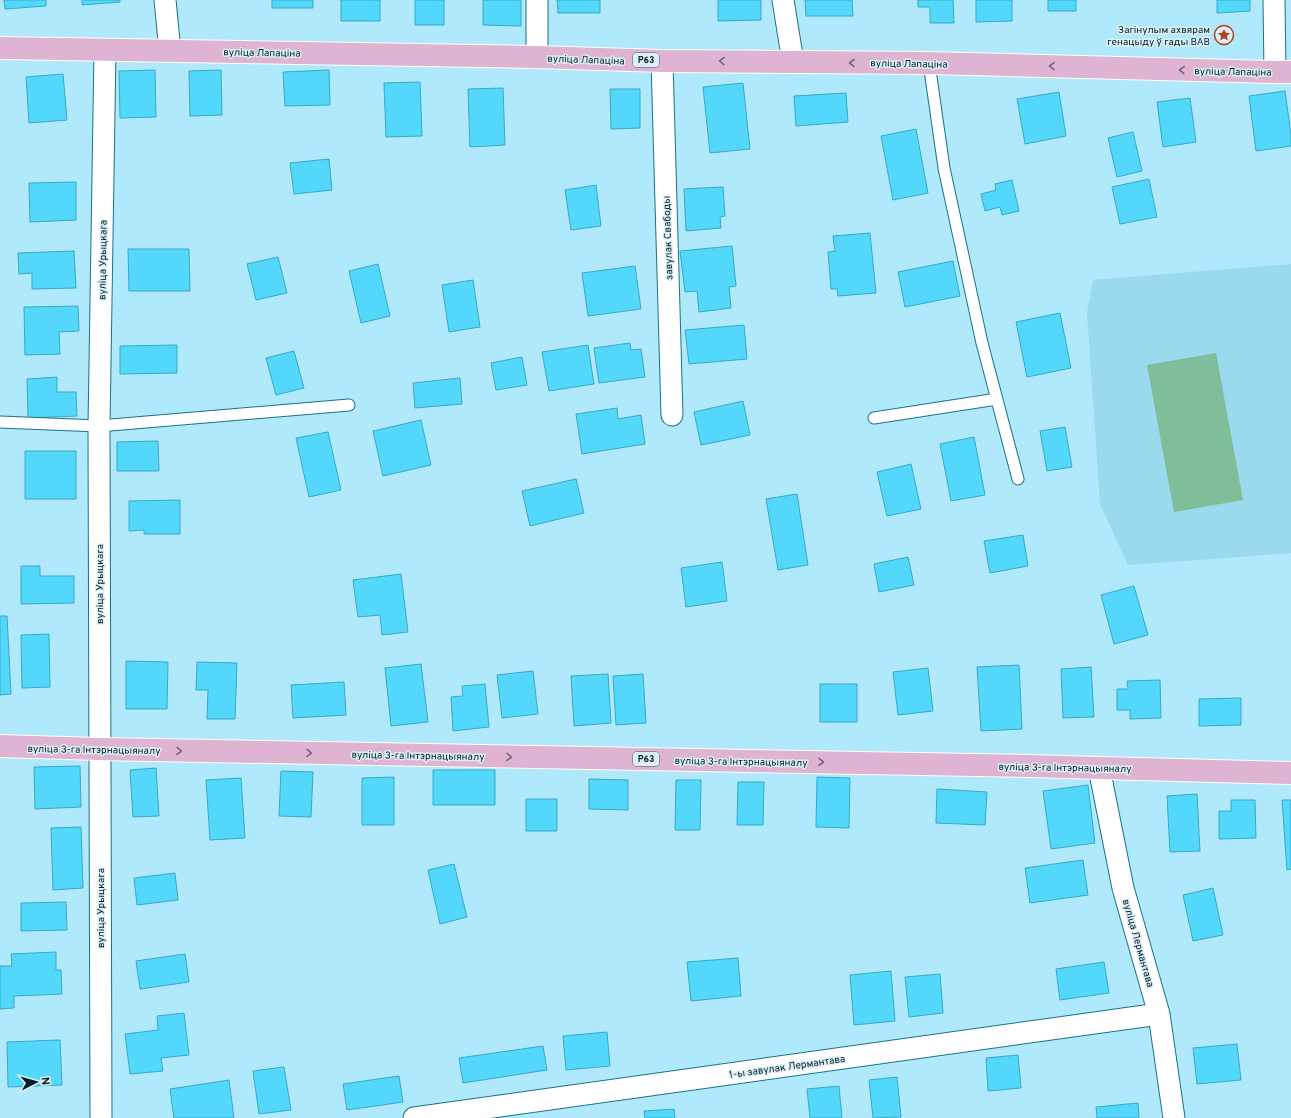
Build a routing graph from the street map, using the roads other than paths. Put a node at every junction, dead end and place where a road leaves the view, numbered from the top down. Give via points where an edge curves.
1 (165, 0) edge
2 (537, 0) edge
3 (783, 0) edge
4 (1274, 0) edge
5 (0, 48) edge
6 (105, 50) junction
7 (170, 51) junction
8 (537, 57) junction
9 (662, 61) junction
10 (793, 62) junction
11 (929, 63) junction
12 (1283, 72) edge
13 (997, 399) junction
14 (349, 405) dead end
15 (672, 416) dead end
16 (874, 418) dead end
17 (0, 422) edge
18 (99, 426) junction
19 (1018, 479) dead end
20 (0, 746) edge
21 (99, 749) junction
22 (1099, 768) junction
23 (1291, 773) edge
24 (1159, 1014) junction
25 (101, 1118) edge
26 (414, 1118) edge
27 (1174, 1118) edge

1 - 7 street
2 - 8 street
3 - 10 street
4 - 12 street
5 - 6 main road, вуліца Лапаціна / Р63
6 - 7 main road, вуліца Лапаціна / Р63
6 - 18 street, вуліца Урыцкага
7 - 8 main road, вуліца Лапаціна / Р63
8 - 9 main road, вуліца Лапаціна / Р63
10 -> 9 main road, вуліца Лапаціна / Р63
9 - 15 street, завулак Свабоды
11 -> 10 main road, вуліца Лапаціна / Р63
12 -> 11 main road, вуліца Лапаціна / Р63
11 - 13 lane via 944,168 982,343
13 - 16 lane
13 - 19 lane
14 - 18 lane
17 - 18 lane
18 - 21 street, вуліца Урыцкага
20 - 21 main road, вуліца 3-га Інтэрнацыяналу / Р63
21 -> 22 main road, вуліца 3-га Інтэрнацыяналу / Р63
21 - 25 street, вуліца Урыцкага
22 - 23 main road, вуліца 3-га Інтэрнацыяналу / Р63
22 - 24 street, вуліца Лермантава via 1123,888
24 - 26 street, 1-ы завулак Лермантава
24 - 27 street, вуліца Лермантава

